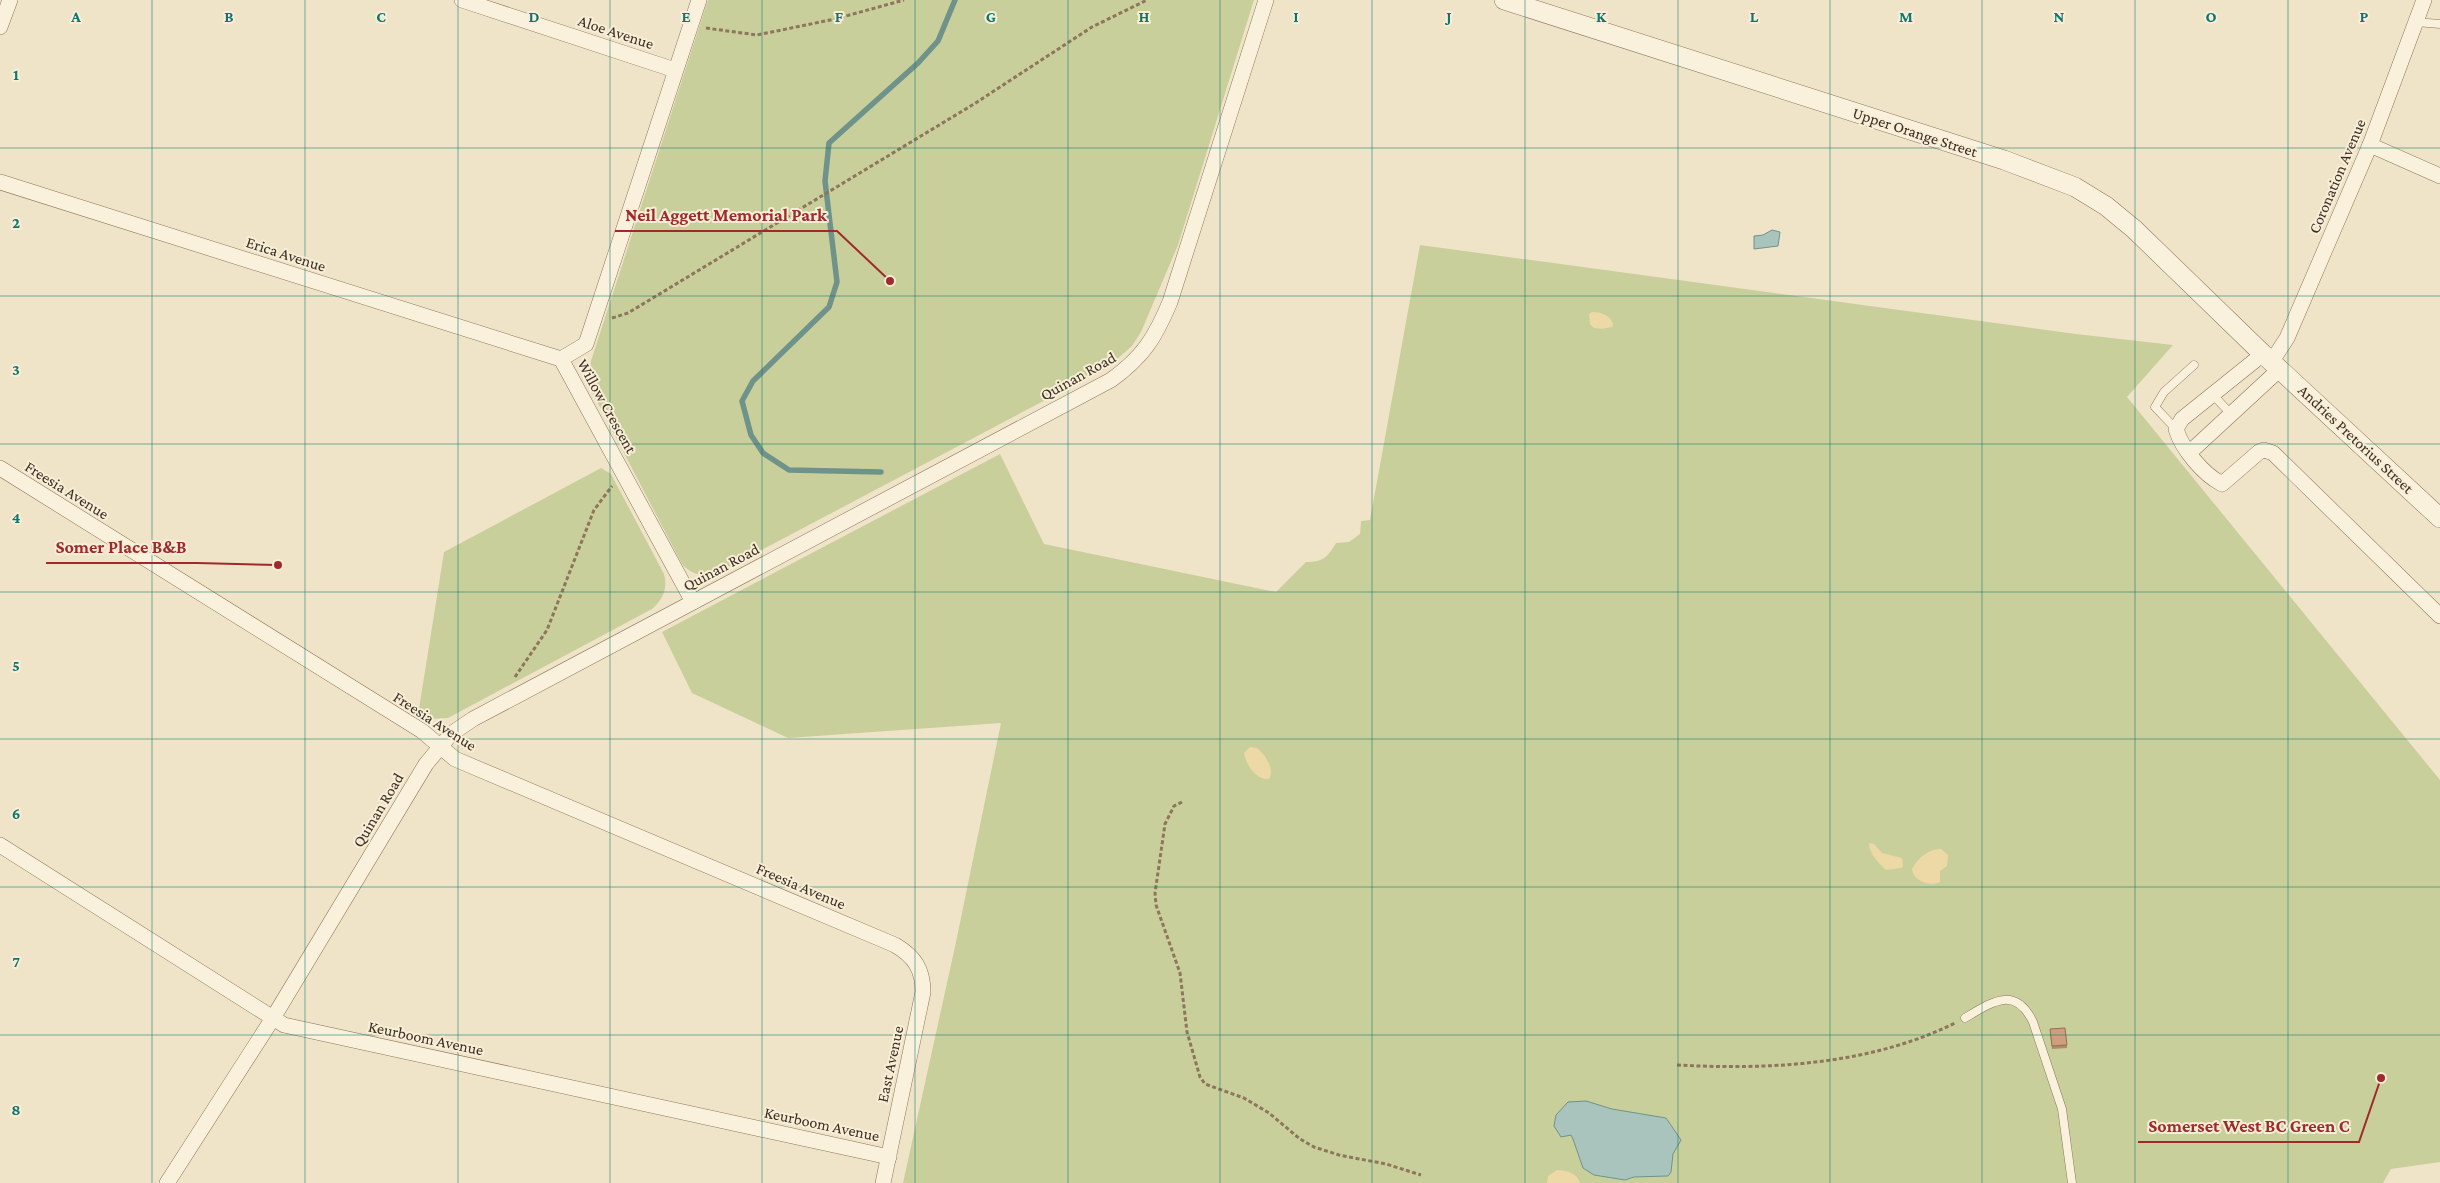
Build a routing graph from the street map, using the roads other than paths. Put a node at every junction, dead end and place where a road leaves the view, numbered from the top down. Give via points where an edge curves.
1 (10, 0) edge
2 (462, 0) edge
3 (698, 0) edge
4 (1266, 0) edge
5 (1504, 0) edge
6 (2424, 0) edge
7 (2416, 22) junction
8 (2440, 24) edge
9 (0, 28) edge
10 (675, 70) junction
11 (2370, 145) junction
12 (2440, 176) edge
13 (0, 182) edge
14 (561, 359) junction
15 (2272, 361) junction
16 (2194, 365) dead end
17 (2213, 395) junction
18 (2231, 414) junction
19 (2176, 429) junction
20 (2189, 452) junction
21 (0, 468) edge
22 (2440, 518) edge
23 (692, 602) junction
24 (2440, 616) edge
25 (441, 747) junction
26 (0, 845) edge
27 (910, 955) joint
28 (273, 1018) junction
29 (1964, 1018) road end
30 (889, 1157) junction
31 (167, 1183) edge
32 (883, 1183) edge
33 (2072, 1183) edge

1 - 9 street
2 - 10 street, Aloe Avenue
3 - 10 street, Willow Crescent
4 - 23 street, Quinan Road via 1170,302 1142,355 1111,380
5 - 15 street, Upper Orange Street via 2004,160 2074,188 2106,206 2134,229
6 - 7 street, Coronation Avenue
7 - 8 lane
7 - 11 street, Coronation Avenue
10 - 14 street, Willow Crescent via 586,344
11 - 12 street
11 - 15 street, Coronation Avenue via 2287,338
13 - 14 street, Erica Avenue
14 - 23 street, Willow Crescent
15 - 17 street
15 - 18 street
15 - 22 street, Andries Pretorius Street
16 - 19 lane via 2164,392 2155,407
17 - 18 lane
17 - 19 street via 2182,419
18 - 20 street
19 - 20 street
20 - 24 street via 2214,480 2222,484 2259,452 2273,453
21 - 25 street, Freesia Avenue via 422,731
23 - 25 street, Quinan Road via 473,719 451,734
25 - 27 street, Freesia Avenue via 455,759 850,926
25 - 28 street, Quinan Road via 426,764
26 - 28 street, Keurboom Avenue
27 - 30 street, East Avenue via 920,968 923,992
28 - 30 street, Keurboom Avenue via 284,1025
28 - 31 street, Quinan Road
29 - 33 lane via 1992,1002 2003,1000 2018,1002 2029,1014 2062,1109
30 - 32 street, East Avenue

